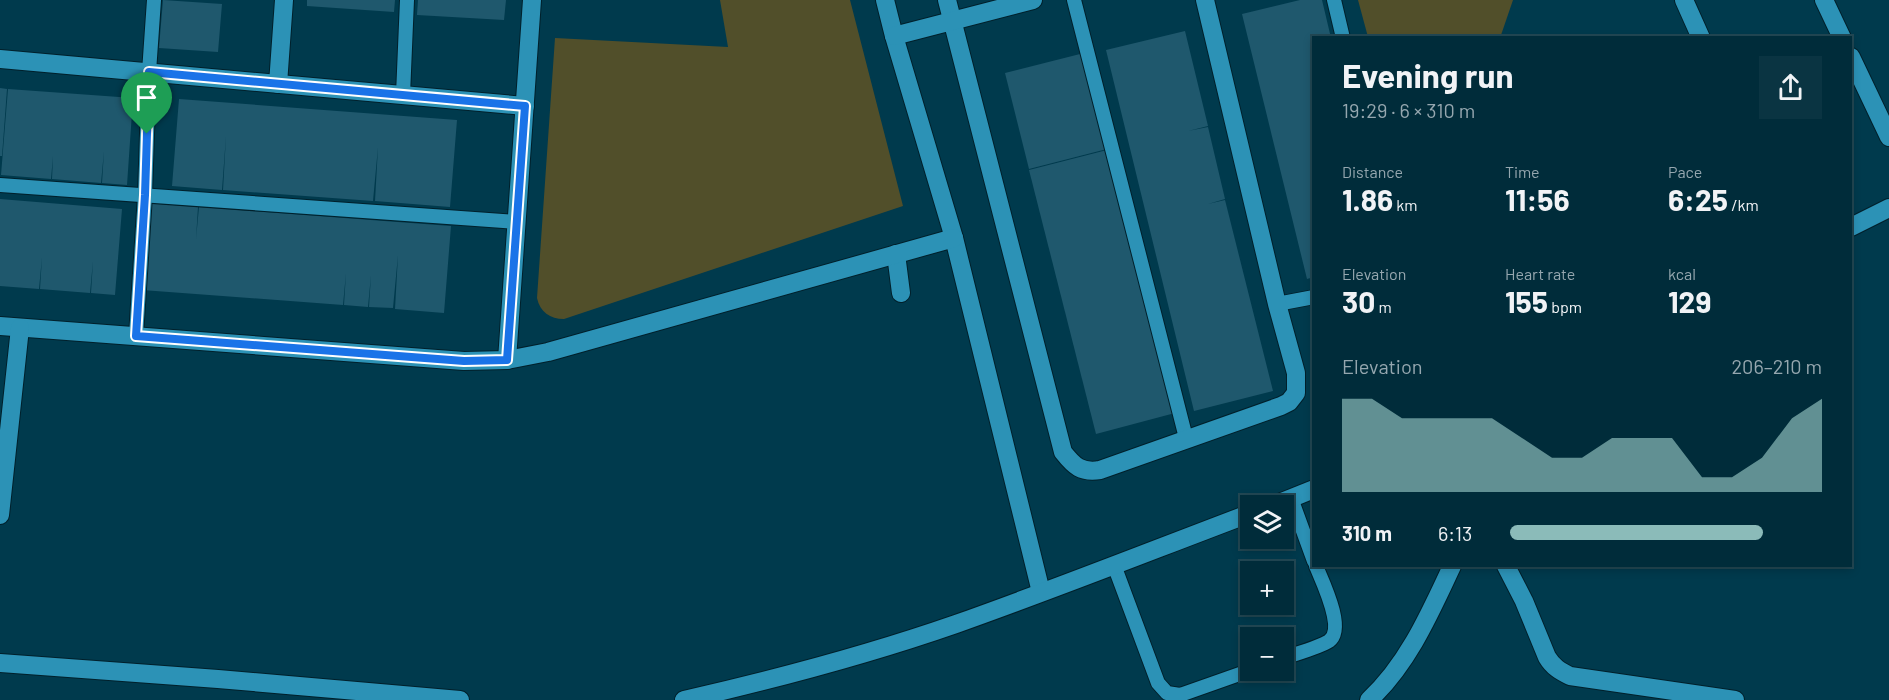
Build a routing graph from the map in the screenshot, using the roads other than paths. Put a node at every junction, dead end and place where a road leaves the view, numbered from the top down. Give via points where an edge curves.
1 (154, 0) edge
2 (284, 0) edge
3 (408, 0) edge
4 (532, 0) edge
5 (885, 0) edge
6 (947, 0) edge
7 (1033, 0) edge
8 (1074, 0) edge
9 (1205, 0) edge
10 (1334, 0) edge
11 (1684, 0) edge
12 (1824, 0) edge
13 (952, 20) junction
14 (894, 36) junction
15 (1343, 36) edge
16 (1700, 36) edge
17 (1840, 36) edge
18 (0, 59) edge
19 (1852, 59) edge
20 (149, 72) junction
21 (278, 84) junction
22 (402, 95) junction
23 (525, 106) junction
24 (1889, 137) edge
25 (0, 184) edge
26 (145, 195) junction
27 (1889, 208) edge
28 (516, 222) junction
29 (1852, 226) edge
30 (954, 238) junction
31 (896, 254) junction
32 (901, 293) dead end
33 (1312, 297) edge
34 (1277, 304) junction
35 (0, 326) edge
36 (20, 328) junction
37 (136, 336) junction
38 (507, 360) junction
39 (1186, 438) junction
40 (3, 454) edge
41 (1312, 490) edge
42 (1294, 497) edge
43 (1294, 506) edge
44 (0, 514) edge
45 (1240, 517) edge
46 (1312, 556) edge
47 (1114, 565) junction
48 (1316, 567) edge
49 (1452, 567) edge
50 (1507, 567) edge
51 (1041, 592) junction
52 (1294, 654) edge
53 (0, 663) edge
54 (1240, 674) edge
55 (460, 700) edge
56 (684, 700) edge
57 (1369, 700) edge
58 (1735, 700) edge

1 - 20 lane
2 - 21 street
3 - 22 lane
4 - 23 street
5 - 14 street
6 - 13 street
7 - 13 street
8 - 39 lane
9 - 34 street
10 - 15 lane
11 - 16 street
12 - 17 street
13 - 14 street
13 - 39 street via 1063,452 1089,472
14 - 30 street
18 - 20 street
19 - 24 street
20 - 21 street
20 - 26 lane
21 - 22 street
22 - 23 street
23 - 28 street
25 - 26 lane
26 - 28 lane
26 - 37 lane
27 - 29 street
28 - 38 street
30 - 31 street
30 - 51 street
31 - 32 street
31 - 38 street via 548,352
33 - 34 lane
34 - 39 street via 1296,373 1296,393 1289,402
35 - 36 street
36 - 37 street
36 - 40 street
37 - 38 street via 464,361
40 - 44 street
41 - 42 street
43 - 46 lane
45 - 47 street
47 - 51 street
47 - 54 lane via 1158,683 1167,693 1180,696
48 - 52 lane via 1335,617 1335,632 1329,641
49 - 57 street via 1404,658
50 - 58 street via 1547,657 1560,671 1570,676
51 - 56 street via 869,652
53 - 55 street

